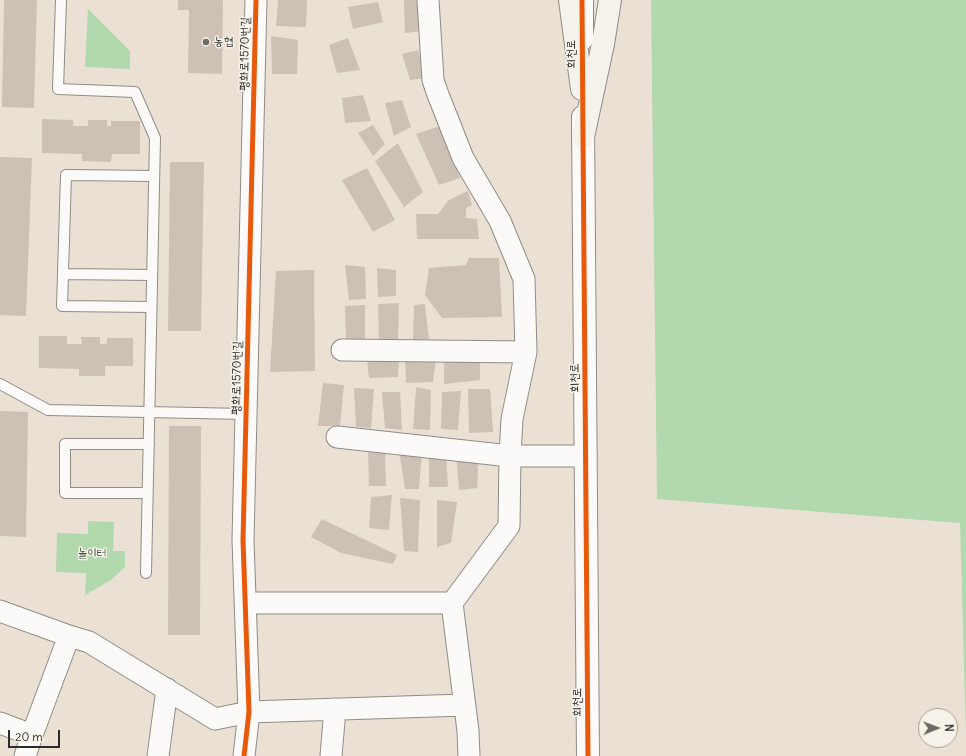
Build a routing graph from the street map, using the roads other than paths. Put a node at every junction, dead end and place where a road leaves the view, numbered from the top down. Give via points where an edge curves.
1 (61, 0) edge
2 (256, 0) edge
3 (428, 0) edge
4 (570, 0) edge
5 (582, 0) edge
6 (610, 0) edge
7 (582, 89) junction
8 (583, 137) junction
9 (154, 176) junction
10 (63, 274) junction
11 (152, 275) junction
12 (151, 307) junction
13 (342, 350) dead end
14 (526, 352) junction
15 (0, 384) edge
16 (149, 412) junction
17 (246, 414) junction
18 (337, 437) dead end
19 (148, 444) junction
20 (510, 456) junction
21 (586, 456) junction
22 (147, 494) junction
23 (146, 573) dead end
24 (245, 603) junction
25 (452, 603) junction
26 (0, 611) edge
27 (69, 636) junction
28 (167, 689) junction
29 (464, 705) junction
30 (335, 709) junction
31 (249, 712) junction
32 (0, 723) edge
33 (32, 735) junction
34 (25, 756) edge
35 (158, 756) edge
36 (244, 756) edge
37 (331, 756) edge
38 (469, 756) edge
39 (588, 756) edge

1 - 9 lane via 58,89 135,92 155,138
2 - 17 street, 평화로1570번길
3 - 14 street via 433,80 437,92 463,158 500,221 524,279
4 - 7 main road
5 - 7 street, 회천로
6 - 8 main road
7 - 8 street, 회천로
8 - 21 street, 회천로
9 - 10 lane via 66,175
9 - 11 lane
10 - 11 lane
10 - 12 lane via 62,306
11 - 12 lane
12 - 16 lane
13 - 14 street
14 - 20 street via 512,419
15 - 16 lane via 48,410
16 - 17 lane
16 - 19 lane
17 - 24 street, 평화로1570번길 via 243,540
18 - 20 street
19 - 22 lane
19 - 22 lane via 65,444 64,493
20 - 21 street
20 - 25 street via 509,526
21 - 39 street, 회천로
22 - 23 lane
24 - 25 street
24 - 31 street, 평화로1570번길
25 - 29 street
26 - 27 street
27 - 28 street via 89,642
27 - 33 street
28 - 31 street via 215,719
28 - 35 street
29 - 30 street
29 - 38 street
30 - 31 street
30 - 37 street
31 - 36 street, 평화로1570번길
32 - 33 street
33 - 34 street

